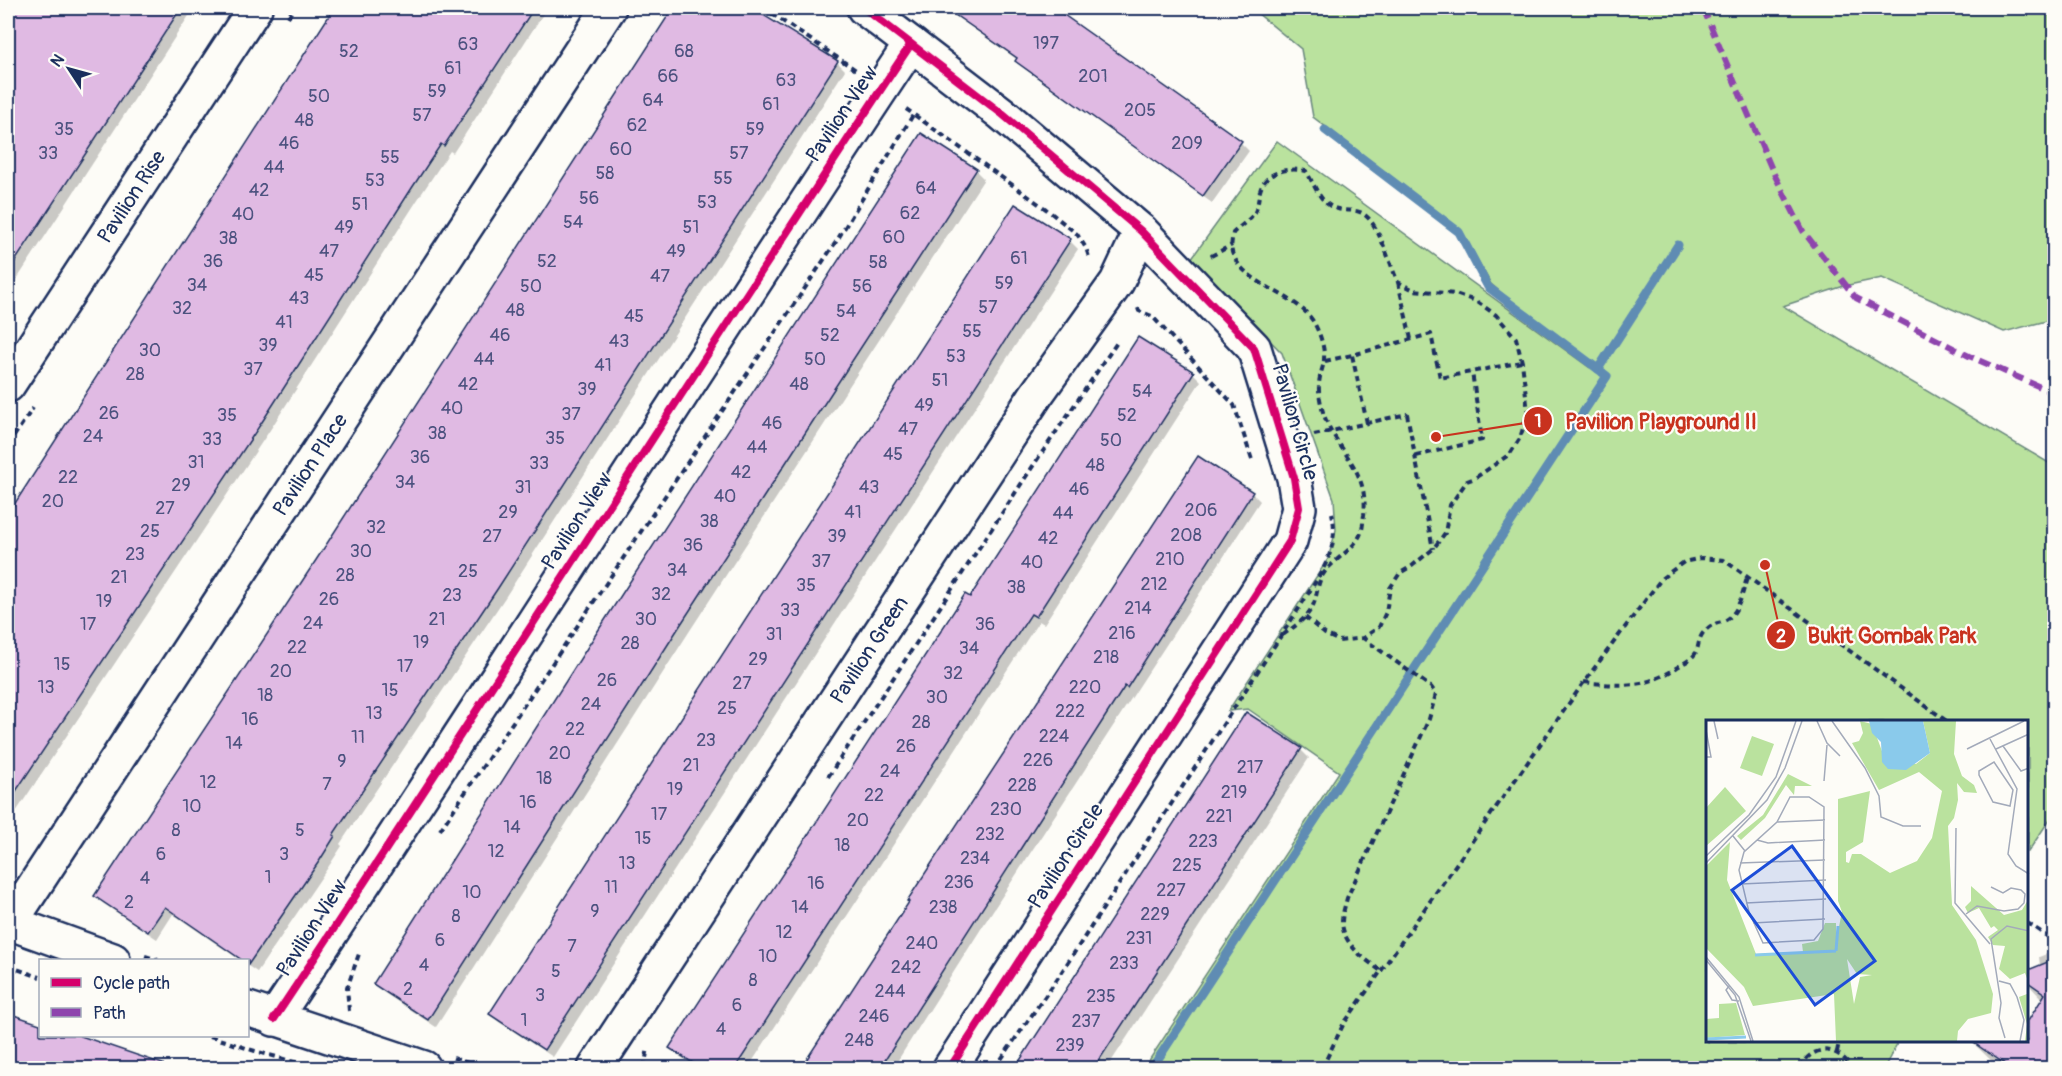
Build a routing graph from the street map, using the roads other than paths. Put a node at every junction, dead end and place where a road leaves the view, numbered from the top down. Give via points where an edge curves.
1 (255, 8) edge
2 (609, 8) edge
3 (864, 8) edge
4 (911, 44) junction
5 (1141, 231) junction
6 (8, 385) edge
7 (9, 923) edge
8 (110, 959) edge
9 (260, 1014) edge
10 (424, 1068) edge
11 (595, 1068) edge
12 (950, 1068) edge

1 - 6 street, Pavilion Rise
2 - 7 street, Pavilion Place
3 - 4 street, Pavilion Circle
4 - 5 street, Pavilion Circle via 1001,113
4 - 9 street, Pavilion View
5 - 11 street, Pavilion Green via 1117,282 1036,395
5 - 12 street, Pavilion Circle via 1254,348 1294,478 1299,507 1290,541
7 - 8 street
9 - 10 street

